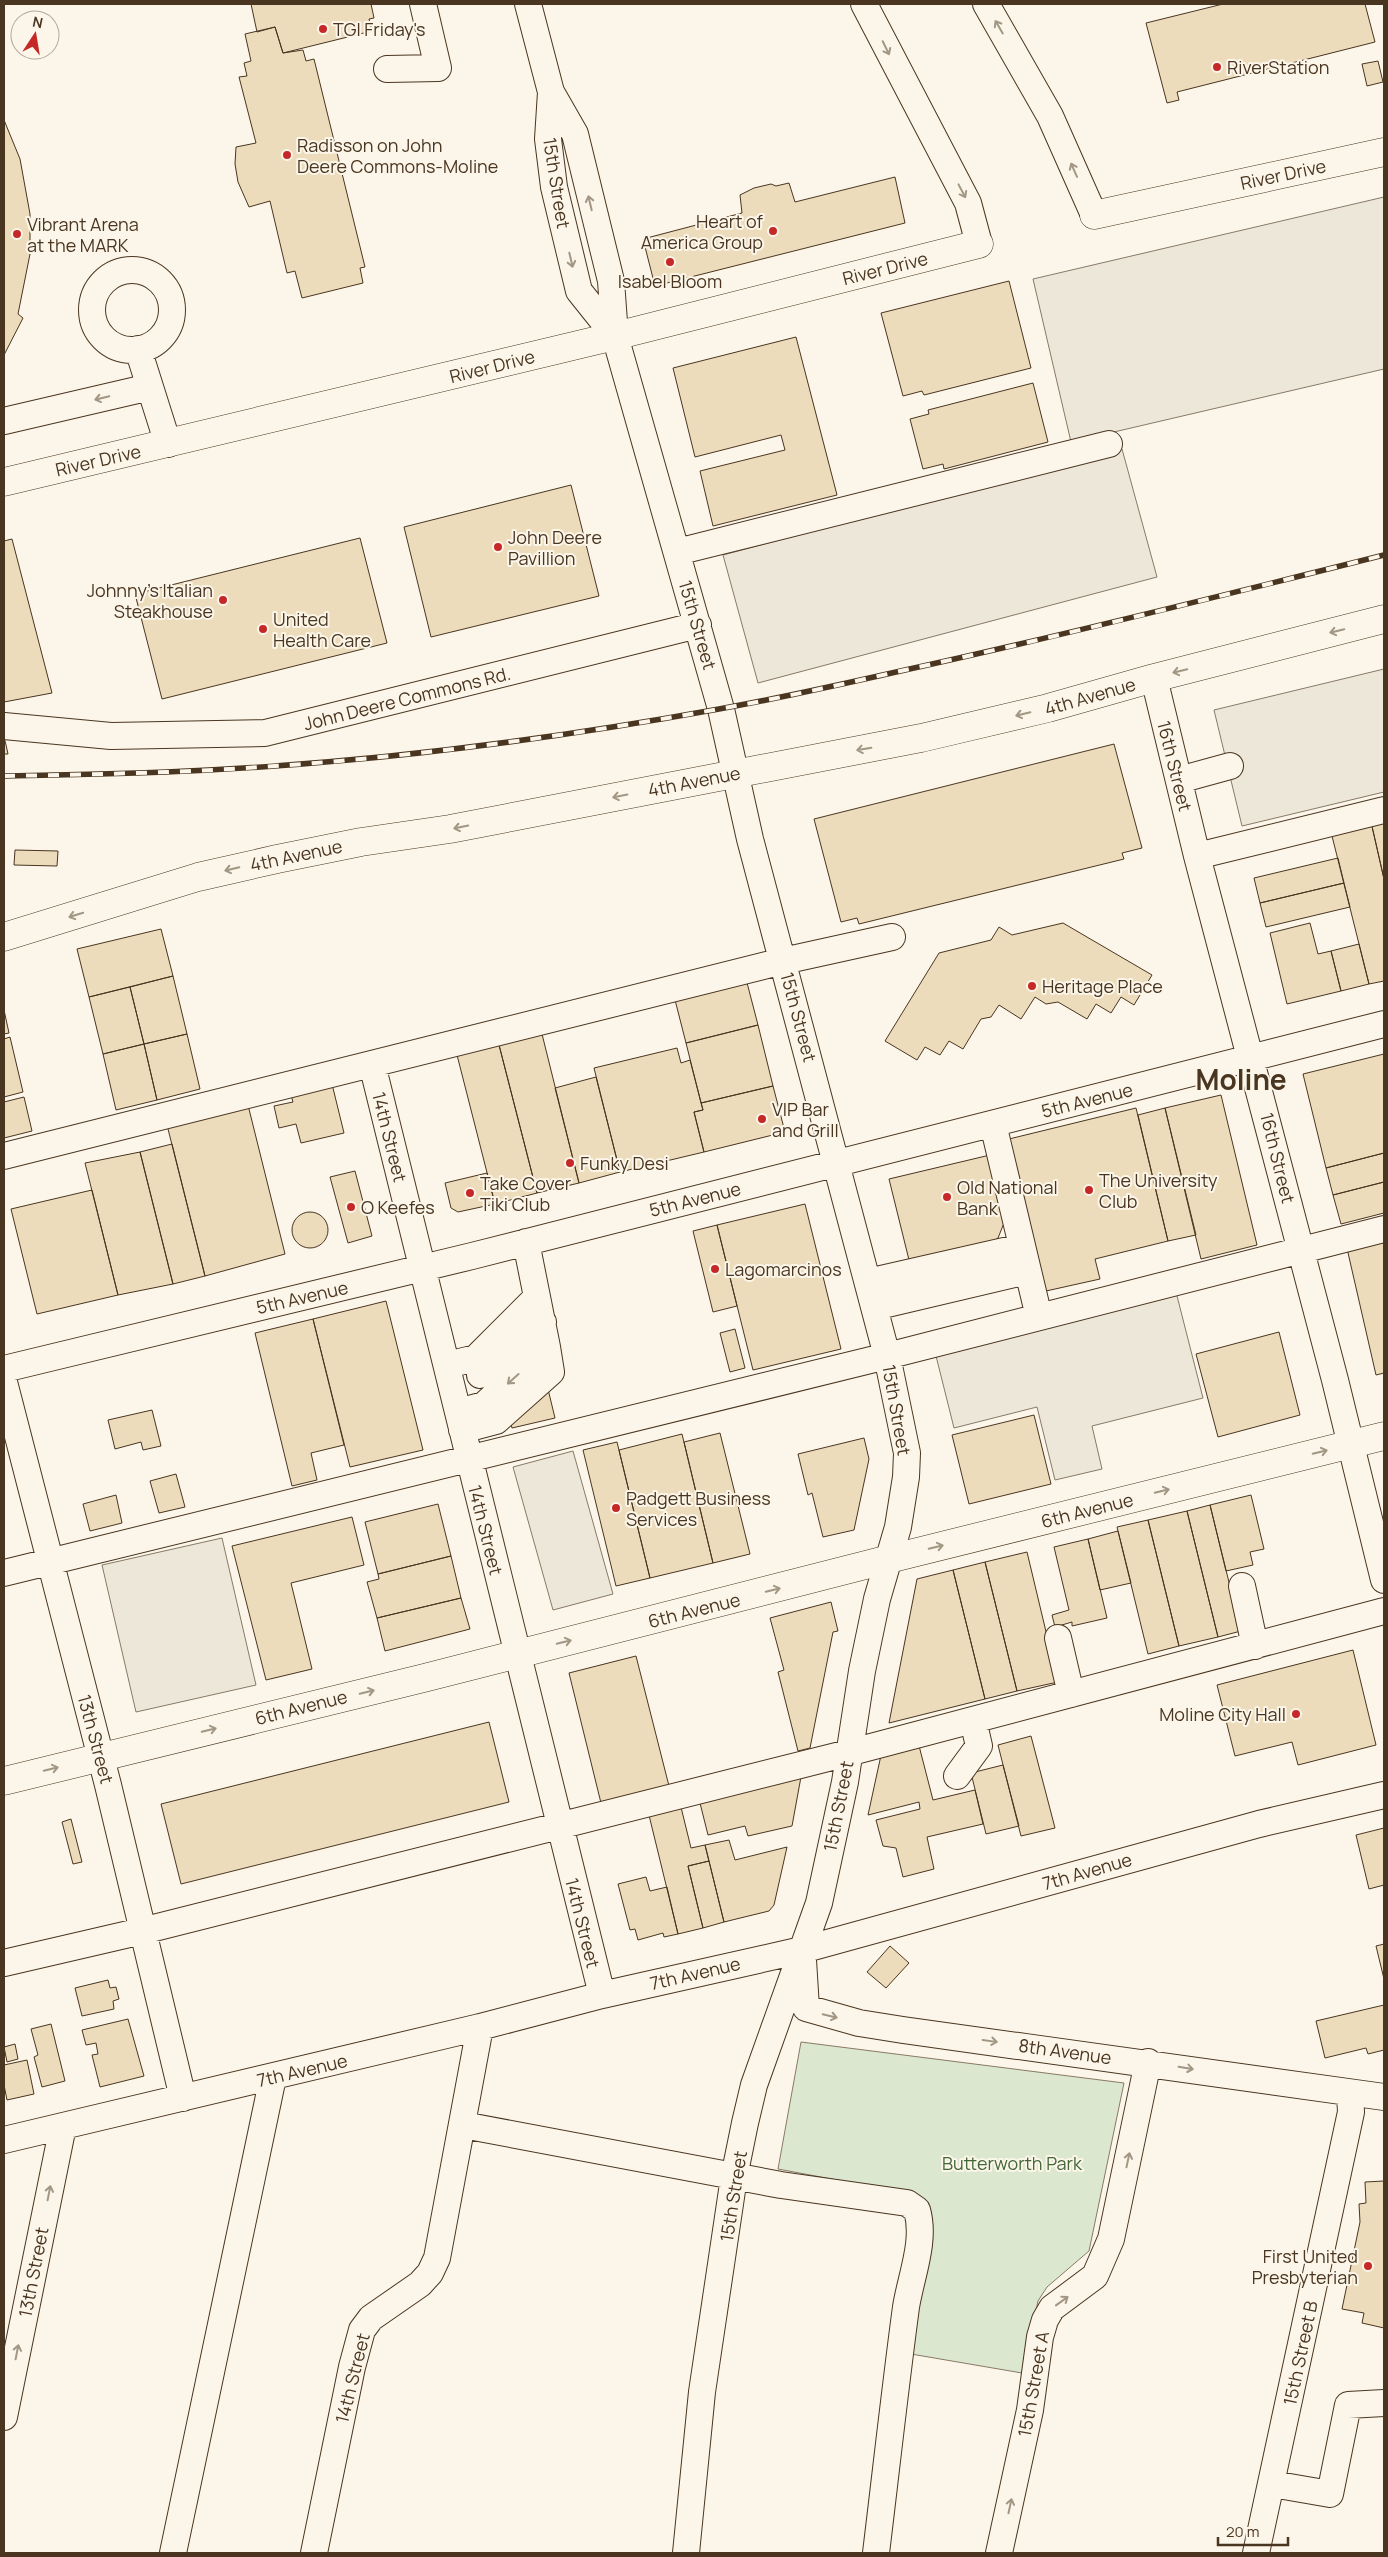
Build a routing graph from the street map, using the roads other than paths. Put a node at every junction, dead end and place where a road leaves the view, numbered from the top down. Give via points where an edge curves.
1 (424, 4) edge
2 (528, 4) edge
3 (864, 4) edge
4 (986, 4) edge
5 (387, 69) dead end
6 (1384, 152) edge
7 (1094, 215) joint
8 (979, 244) joint
9 (615, 336) junction
10 (138, 349) dead end
11 (150, 387) junction
12 (4, 421) edge
13 (168, 444) junction
14 (1109, 444) dead end
15 (4, 482) edge
16 (676, 552) junction
17 (1384, 619) edge
18 (698, 625) junction
19 (1154, 678) junction
20 (5, 736) edge
21 (1230, 766) dead end
22 (737, 773) junction
23 (1179, 780) junction
24 (1384, 810) edge
25 (1198, 856) junction
26 (4, 937) edge
27 (892, 937) dead end
28 (783, 961) junction
29 (1384, 1024) edge
30 (1252, 1059) junction
31 (372, 1064) junction
32 (993, 1124) junction
33 (4, 1156) edge
34 (838, 1163) junction
35 (1384, 1229) edge
36 (526, 1242) junction
37 (1302, 1250) junction
38 (1026, 1265) junction
39 (422, 1268) junction
40 (537, 1296) junction
41 (873, 1301) junction
42 (1039, 1317) junction
43 (543, 1322) junction
44 (887, 1356) junction
45 (4, 1369) edge
46 (449, 1373) junction
47 (4, 1382) edge
48 (460, 1421) junction
49 (1384, 1436) edge
50 (1350, 1445) junction
51 (469, 1459) junction
52 (889, 1559) junction
53 (50, 1561) junction
54 (4, 1573) edge
55 (1384, 1580) edge
56 (1242, 1586) dead end
57 (1384, 1611) edge
58 (1058, 1638) dead end
59 (1255, 1646) junction
60 (517, 1655) junction
61 (1071, 1694) junction
62 (973, 1720) junction
63 (848, 1753) junction
64 (101, 1758) junction
65 (957, 1776) dead end
66 (4, 1781) edge
67 (1384, 1795) edge
68 (558, 1824) junction
69 (142, 1931) junction
70 (802, 1950) junction
71 (4, 1963) edge
72 (602, 1995) junction
73 (480, 2028) junction
74 (1148, 2062) junction
75 (272, 2077) junction
76 (1350, 2094) junction
77 (1384, 2097) edge
78 (184, 2098) junction
79 (63, 2126) junction
80 (463, 2126) junction
81 (4, 2140) edge
82 (734, 2177) junction
83 (1384, 2403) edge
84 (4, 2417) edge
85 (1272, 2484) junction
86 (173, 2553) edge
87 (314, 2553) edge
88 (686, 2553) edge
89 (876, 2553) edge
90 (999, 2553) edge
91 (1256, 2553) edge

1 - 5 street via 438,68
2 - 9 street, 15th Street via 551,92 575,134 610,281
3 -> 8 street via 968,203
7 -> 4 street via 1050,116
6 - 7 main road, River Drive
8 - 9 main road, River Drive
9 - 13 main road, River Drive
9 - 16 street, 15th Street
10 - 11 street
11 -> 12 street
11 - 13 street
13 - 15 main road, River Drive
14 - 16 street
16 - 18 street, 15th Street
17 -> 19 main road, 4th Avenue
18 - 20 street, John Deere Commons Rd. via 265,733
18 - 22 street, 15th Street
19 -> 22 main road, 4th Avenue via 1048,708 921,738
19 - 23 street, 16th Street
21 - 23 street
22 -> 26 main road, 4th Avenue via 450,829 278,858 198,877
22 - 28 street, 15th Street via 750,839
23 - 25 street, 16th Street
24 - 25 street
25 - 30 street, 16th Street
27 - 28 street
28 - 31 street
28 - 34 street, 15th Street
29 - 30 street, 5th Avenue
30 - 32 street, 5th Avenue
30 - 37 street, 16th Street
31 - 33 street
31 - 39 street, 14th Street
32 - 34 street, 5th Avenue
32 - 38 street
34 - 36 street, 5th Avenue
34 - 41 street, 15th Street
35 - 37 street
36 - 39 street, 5th Avenue
36 - 40 street
37 - 42 street
37 - 50 street, 16th Street
38 - 41 street
38 - 41 street
38 - 42 street
39 - 45 street, 5th Avenue
39 - 46 street, 14th Street
40 - 43 street
40 - 46 street via 476,1358
41 - 44 street, 15th Street
42 - 44 street
43 - 46 street via 482,1374
43 -> 48 street via 548,1348 484,1405
44 - 51 street
44 - 52 street, 15th Street via 907,1452 898,1527
46 - 48 street, 14th Street
47 - 53 street, 13th Street
48 - 51 street, 14th Street
49 - 50 main road, 6th Avenue
52 -> 50 main road, 6th Avenue
50 - 55 street, 16th Street
51 - 53 street
51 - 60 street, 14th Street
60 -> 52 main road, 6th Avenue
52 - 63 street, 15th Street via 877,1599
53 - 54 street
53 - 64 street, 13th Street
56 - 59 street
57 - 59 street
58 - 61 street
59 - 61 street
64 -> 60 main road, 6th Avenue
60 - 68 street, 14th Street
61 - 62 street
62 - 63 street
62 - 65 street via 979,1746
63 - 68 street
63 - 70 street, 15th Street via 845,1782 819,1903
66 -> 64 main road, 6th Avenue
64 - 69 street, 13th Street
67 - 70 street, 7th Avenue via 1259,1824
68 - 69 street
68 - 72 street, 14th Street
69 - 71 street
69 - 78 street, 13th Street
70 - 72 street, 7th Avenue
70 -> 74 street, 8th Avenue via 806,2008 820,2014 903,2030
70 - 82 street, 15th Street via 754,2085
72 - 73 street, 7th Avenue
73 - 75 street, 7th Avenue
73 - 80 street, 14th Street
74 -> 76 street, 8th Avenue
90 -> 74 street, 15th Street A via 1030,2410 1042,2329 1052,2308 1095,2276 1103,2261 1111,2239
75 - 78 street, 7th Avenue
75 - 86 street
76 - 77 street, 8th Avenue
76 - 85 street, 15th Street B via 1351,2112
78 - 79 street, 7th Avenue
79 - 81 street, 7th Avenue
84 -> 79 street, 13th Street
80 - 82 street
80 - 87 street, 14th Street via 442,2237 430,2273 403,2297 371,2318 362,2330
82 - 88 street, 15th Street via 702,2392
82 - 89 street via 907,2203 917,2210 920,2222 918,2244 906,2306
83 - 85 street via 1348,2405 1330,2494
85 - 91 street, 15th Street B

